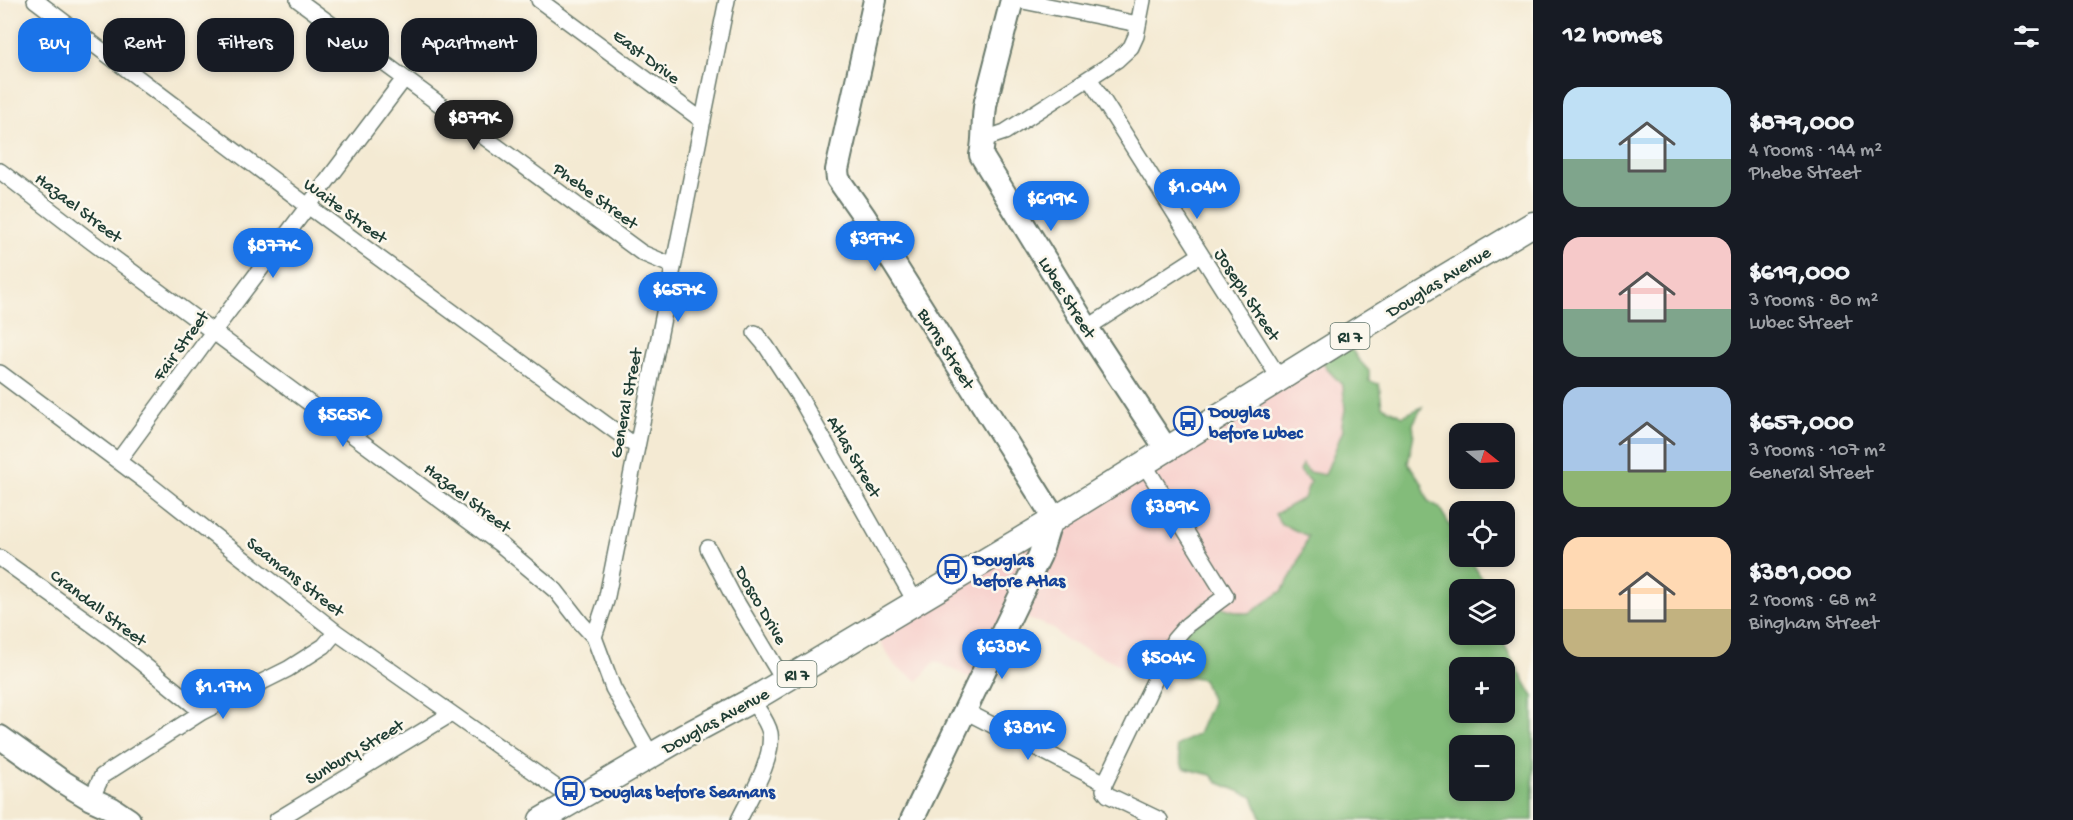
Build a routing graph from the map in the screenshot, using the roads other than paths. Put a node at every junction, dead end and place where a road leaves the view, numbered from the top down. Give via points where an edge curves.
1 (35, 0) edge
2 (297, 0) edge
3 (539, 0) edge
4 (727, 0) edge
5 (875, 0) edge
6 (1012, 0) edge
7 (1018, 0) edge
8 (1143, 0) edge
9 (1137, 24) junction
10 (1089, 78) junction
11 (404, 80) junction
12 (703, 121) junction
13 (984, 140) junction
14 (0, 171) edge
15 (308, 206) junction
16 (1533, 224) edge
17 (1200, 255) junction
18 (673, 266) junction
19 (1087, 328) junction
20 (213, 332) junction
21 (754, 333) dead end
22 (0, 373) edge
23 (1280, 379) junction
24 (637, 447) junction
25 (1167, 450) junction
26 (118, 461) junction
27 (1144, 464) junction
28 (1050, 522) junction
29 (708, 548) dead end
30 (0, 558) edge
31 (916, 603) junction
32 (336, 633) junction
33 (594, 637) junction
34 (784, 681) junction
35 (752, 700) junction
36 (965, 711) junction
37 (202, 712) junction
38 (451, 714) junction
39 (0, 737) edge
40 (651, 755) junction
41 (1105, 783) junction
42 (91, 800) junction
43 (574, 800) junction
44 (129, 820) edge
45 (278, 820) edge
46 (541, 820) edge
47 (739, 820) edge
48 (912, 820) edge
49 (1160, 820) edge

1 - 15 street, Waite Street
2 - 11 street, Phebe Street
3 - 12 street, East Drive
4 - 12 street, General Street
5 - 28 street, Burns Street via 838,179 1049,510
6 - 13 street, Lubec Street via 983,116
7 - 9 street
8 - 9 street
9 - 10 street via 1131,46
10 - 13 street via 1005,132
10 - 17 street, Joseph Street
11 - 15 street, Fair Street
11 - 18 street, Phebe Street via 642,253
12 - 18 street, General Street
13 - 19 street, Lubec Street via 981,155 987,169
14 - 20 street, Hazael Street
15 - 20 street, Fair Street
15 - 24 street, Waite Street
16 - 23 main road, Douglas Avenue / RI 7
17 - 19 street
17 - 23 street, Joseph Street
18 - 24 street, General Street
19 - 25 street, Lubec Street
20 - 26 street, Fair Street
20 - 33 street, Hazael Street via 501,545 556,591
21 - 31 street, Atlas Street via 800,398
22 - 26 street, Seamans Street
23 - 25 main road, Douglas Avenue / RI 7
24 - 33 street, General Street via 606,601
25 - 27 main road, Douglas Avenue / RI 7
26 - 32 street, Seamans Street
27 - 28 main road, Douglas Avenue / RI 7
27 - 41 street via 1226,596 1187,625 1174,640
28 - 31 main road, Douglas Avenue / RI 7
28 - 36 street via 1040,555
29 - 34 street, Dosco Drive
30 - 37 street, Crandall Street via 107,635
31 - 34 main road, Douglas Avenue / RI 7
32 - 37 street via 324,646 288,669
32 - 38 street, Seamans Street
33 - 40 street, Hazael Street via 613,688
34 - 35 main road, Douglas Avenue / RI 7
35 - 40 main road, Douglas Avenue / RI 7
35 - 47 street via 770,731 770,744
36 - 41 street
36 - 48 street
37 - 42 street via 102,776
38 - 43 street, Seamans Street
38 - 45 street, Sunbury Street
39 - 42 street
40 - 43 main road, Douglas Avenue / RI 7
41 - 49 street via 1108,795
42 - 44 street
43 - 46 main road, Douglas Avenue / RI 7

